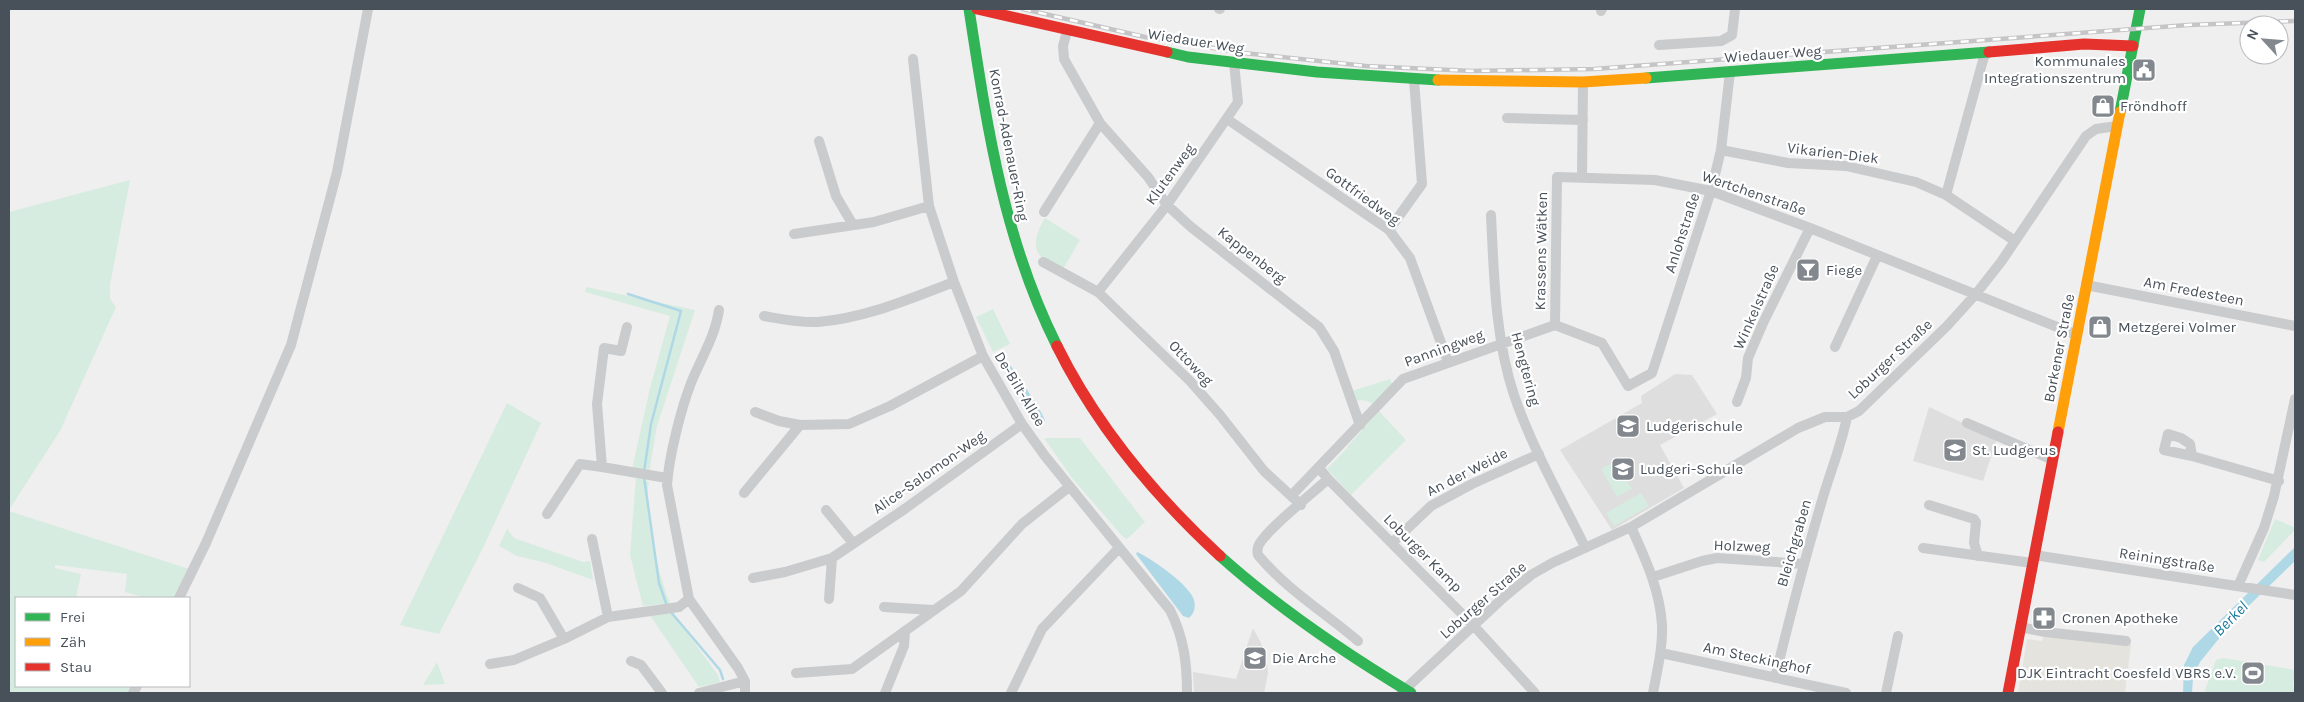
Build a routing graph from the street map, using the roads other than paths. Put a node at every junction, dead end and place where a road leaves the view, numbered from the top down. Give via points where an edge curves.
1 (368, 9) edge
2 (969, 9) edge
3 (978, 9) edge
4 (1735, 9) edge
5 (2140, 9) edge
6 (1067, 31) junction
7 (1659, 45) dead end
8 (2133, 46) junction
9 (1985, 53) junction
10 (913, 59) dead end
11 (1234, 63) junction
12 (1730, 72) junction
13 (1414, 80) junction
14 (1583, 82) junction
15 (1507, 118) dead end
16 (1227, 119) junction
17 (1583, 120) junction
18 (1100, 123) junction
19 (2118, 126) junction
20 (819, 141) dead end
21 (1721, 150) junction
22 (1557, 177) joint
23 (1582, 178) junction
24 (1711, 191) junction
25 (1946, 194) junction
26 (1167, 205) junction
27 (929, 206) junction
28 (1044, 212) dead end
29 (1491, 214) dead end
30 (853, 225) junction
31 (1810, 228) junction
32 (1389, 230) junction
33 (794, 234) dead end
34 (2016, 241) junction
35 (1878, 256) junction
36 (1043, 262) dead end
37 (954, 282) junction
38 (2086, 286) junction
39 (1098, 292) junction
40 (1975, 295) junction
41 (719, 310) dead end
42 (764, 316) dead end
43 (1554, 325) junction
44 (2295, 326) edge
45 (627, 328) dead end
46 (2077, 335) junction
47 (1502, 344) junction
48 (1835, 347) dead end
49 (983, 356) junction
50 (1448, 362) junction
51 (2295, 399) edge
52 (1737, 402) dead end
53 (755, 412) dead end
54 (1847, 417) junction
55 (1967, 423) dead end
56 (1022, 424) junction
57 (800, 425) junction
58 (1360, 425) junction
59 (1539, 454) junction
60 (2192, 456) dead end
61 (2053, 460) junction
62 (602, 467) junction
63 (1319, 468) junction
64 (667, 478) junction
65 (1328, 479) junction
66 (2279, 481) junction
67 (1069, 488) junction
68 (744, 493) dead end
69 (1291, 496) junction
70 (1929, 504) dead end
71 (1301, 505) junction
72 (826, 510) dead end
73 (547, 514) dead end
74 (1631, 527) junction
75 (592, 539) dead end
76 (852, 543) junction
77 (1392, 544) junction
78 (1585, 547) junction
79 (1119, 548) junction
80 (1923, 548) dead end
81 (1978, 556) junction
82 (832, 558) junction
83 (2033, 559) junction
84 (1804, 564) junction
85 (1653, 577) junction
86 (752, 578) dead end
87 (2238, 586) junction
88 (518, 588) dead end
89 (2295, 595) edge
90 (179, 597) edge
91 (689, 599) junction
92 (829, 599) dead end
93 (884, 607) dead end
94 (933, 610) junction
95 (608, 618) junction
96 (1474, 626) junction
97 (2020, 627) junction
98 (905, 632) junction
99 (1898, 636) dead end
100 (564, 639) junction
101 (1358, 640) dead end
102 (2126, 641) dead end
103 (1660, 653) junction
104 (631, 661) dead end
105 (490, 664) dead end
106 (796, 673) dead end
107 (1775, 678) junction
108 (746, 681) junction
109 (1405, 692) edge
110 (662, 693) edge
111 (699, 693) edge
112 (746, 693) edge
113 (885, 693) edge
114 (1011, 693) edge
115 (1186, 693) edge
116 (1535, 693) edge
117 (1653, 693) edge
118 (1846, 693) edge
119 (1886, 693) edge
120 (2008, 693) edge

1 - 90 street via 336,172 291,345
2 - 109 street, Konrad-Adenauer-Ring via 999,185 1020,261 1055,342 1094,410 1145,477 1226,561 1308,628
3 - 6 street, Wiedauer Weg
4 - 7 street via 1732,35 1721,41
5 - 8 street, Borkener Straße
6 - 11 street, Wiedauer Weg via 1188,58
6 - 18 street, Kappenberg via 1064,59
8 - 9 street, Wiedauer Weg via 2084,44
8 - 19 street, Borkener Straße
9 - 12 street, Wiedauer Weg
9 - 25 street
10 - 27 street, De-Bilt-Allee
11 - 13 street, Wiedauer Weg
11 - 16 street, Klutenweg via 1238,102
12 - 14 street, Wiedauer Weg
12 - 21 street, Anlohstraße
13 - 14 street, Wiedauer Weg
13 - 32 street via 1422,184
14 - 17 street
15 - 17 street
16 - 26 street, Klutenweg
16 - 32 street, Gottfriedweg
17 - 23 street
18 - 26 street, Kappenberg via 1148,177
18 - 28 street
19 - 34 street, Loburger Straße via 2096,129 2086,136
19 - 38 street, Borkener Straße
20 - 30 street via 836,196
21 - 24 street, Anlohstraße
21 - 25 street, Vikarien-Diek via 1788,163 1846,166 1916,182
22 - 23 street, Wertchenstraße
22 - 43 street, Krassens Wätken
23 - 24 street, Wertchenstraße via 1655,180
24 - 31 street, Wertchenstraße
24 - 43 street, Anlohstraße via 1652,373 1628,386 1602,343
25 - 34 street, Vikarien-Diek
26 - 39 street, Klutenweg
26 - 58 street, Kappenberg via 1319,326 1334,351
27 - 30 street
27 - 37 street, De-Bilt-Allee
29 - 47 street, Hengtering
30 - 33 street
31 - 35 street, Wertchenstraße
31 - 52 street, Winkelstraße via 1748,358 1746,378
32 - 50 street, Gottfriedweg via 1410,258
34 - 40 street, Loburger Straße
35 - 40 street, Wertchenstraße
35 - 48 street
36 - 39 street, Ottoweg
37 - 42 street via 874,312 818,322
37 - 49 street, De-Bilt-Allee
38 - 44 street, Am Fredesteen
38 - 46 street, Borkener Straße
39 - 69 street, Ottoweg via 1190,382 1264,471
40 - 46 street, Wertchenstraße
40 - 54 street, Loburger Straße via 1888,385 1859,411
41 - 64 street via 716,328 691,384
43 - 47 street, Panningweg
45 - 62 street via 621,350 604,348 597,404
46 - 61 street, Borkener Straße
47 - 50 street, Panningweg
47 - 59 street, Hengtering via 1514,395
49 - 56 street, De-Bilt-Allee
49 - 57 street via 890,406 849,424
50 - 58 street, Panningweg via 1403,379
51 - 66 street
53 - 57 street
54 - 74 street, Loburger Straße via 1825,417 1798,428
54 - 84 street, Bleichgraben
55 - 61 street
56 - 67 street, De-Bilt-Allee
56 - 76 street, Alice-Salomon-Weg
57 - 68 street
58 - 63 street, Panningweg
59 - 77 street, An der Weide via 1431,506
59 - 78 street, Hengtering
60 - 66 street
61 - 83 street, Borkener Straße
62 - 64 street
62 - 73 street via 580,464
63 - 65 street
63 - 69 street, Panningweg
64 - 91 street
65 - 71 street
65 - 77 street, Loburger Kamp
66 - 87 street via 2264,528
67 - 79 street, De-Bilt-Allee
67 - 94 street via 1022,524 961,591
69 - 71 street, Ottoweg
70 - 81 street via 1974,519 1974,548
71 - 101 street via 1261,541 1258,555 1296,594
72 - 76 street
74 - 78 street, Loburger Straße
74 - 85 street
75 - 95 street
76 - 82 street, Alice-Salomon-Weg
77 - 96 street, Loburger Kamp
78 - 96 street, Loburger Straße via 1531,575
79 - 114 street via 1042,629
79 - 115 street, De-Bilt-Allee via 1163,600 1175,620 1185,651
80 - 81 street, Reiningstraße
81 - 83 street, Reiningstraße
82 - 86 street, Alice-Salomon-Weg
82 - 92 street
83 - 87 street, Reiningstraße
83 - 97 street, Borkener Straße
84 - 85 street, Holzweg via 1717,558
84 - 107 street, Bleichgraben
85 - 103 street via 1662,625
87 - 89 street, Reiningstraße
88 - 100 street via 540,598
91 - 95 street via 679,607
91 - 108 street
93 - 94 street
94 - 98 street
95 - 100 street
96 - 109 street, Loburger Straße
96 - 116 street, Loburger Kamp
97 - 102 street
97 - 120 street, Borkener Straße
98 - 106 street via 852,669
98 - 113 street via 904,646
99 - 119 street
100 - 105 street via 514,660
103 - 107 street, Am Steckinghof
103 - 117 street
104 - 110 street via 641,665
107 - 118 street, Am Steckinghof
108 - 111 street
108 - 112 street

